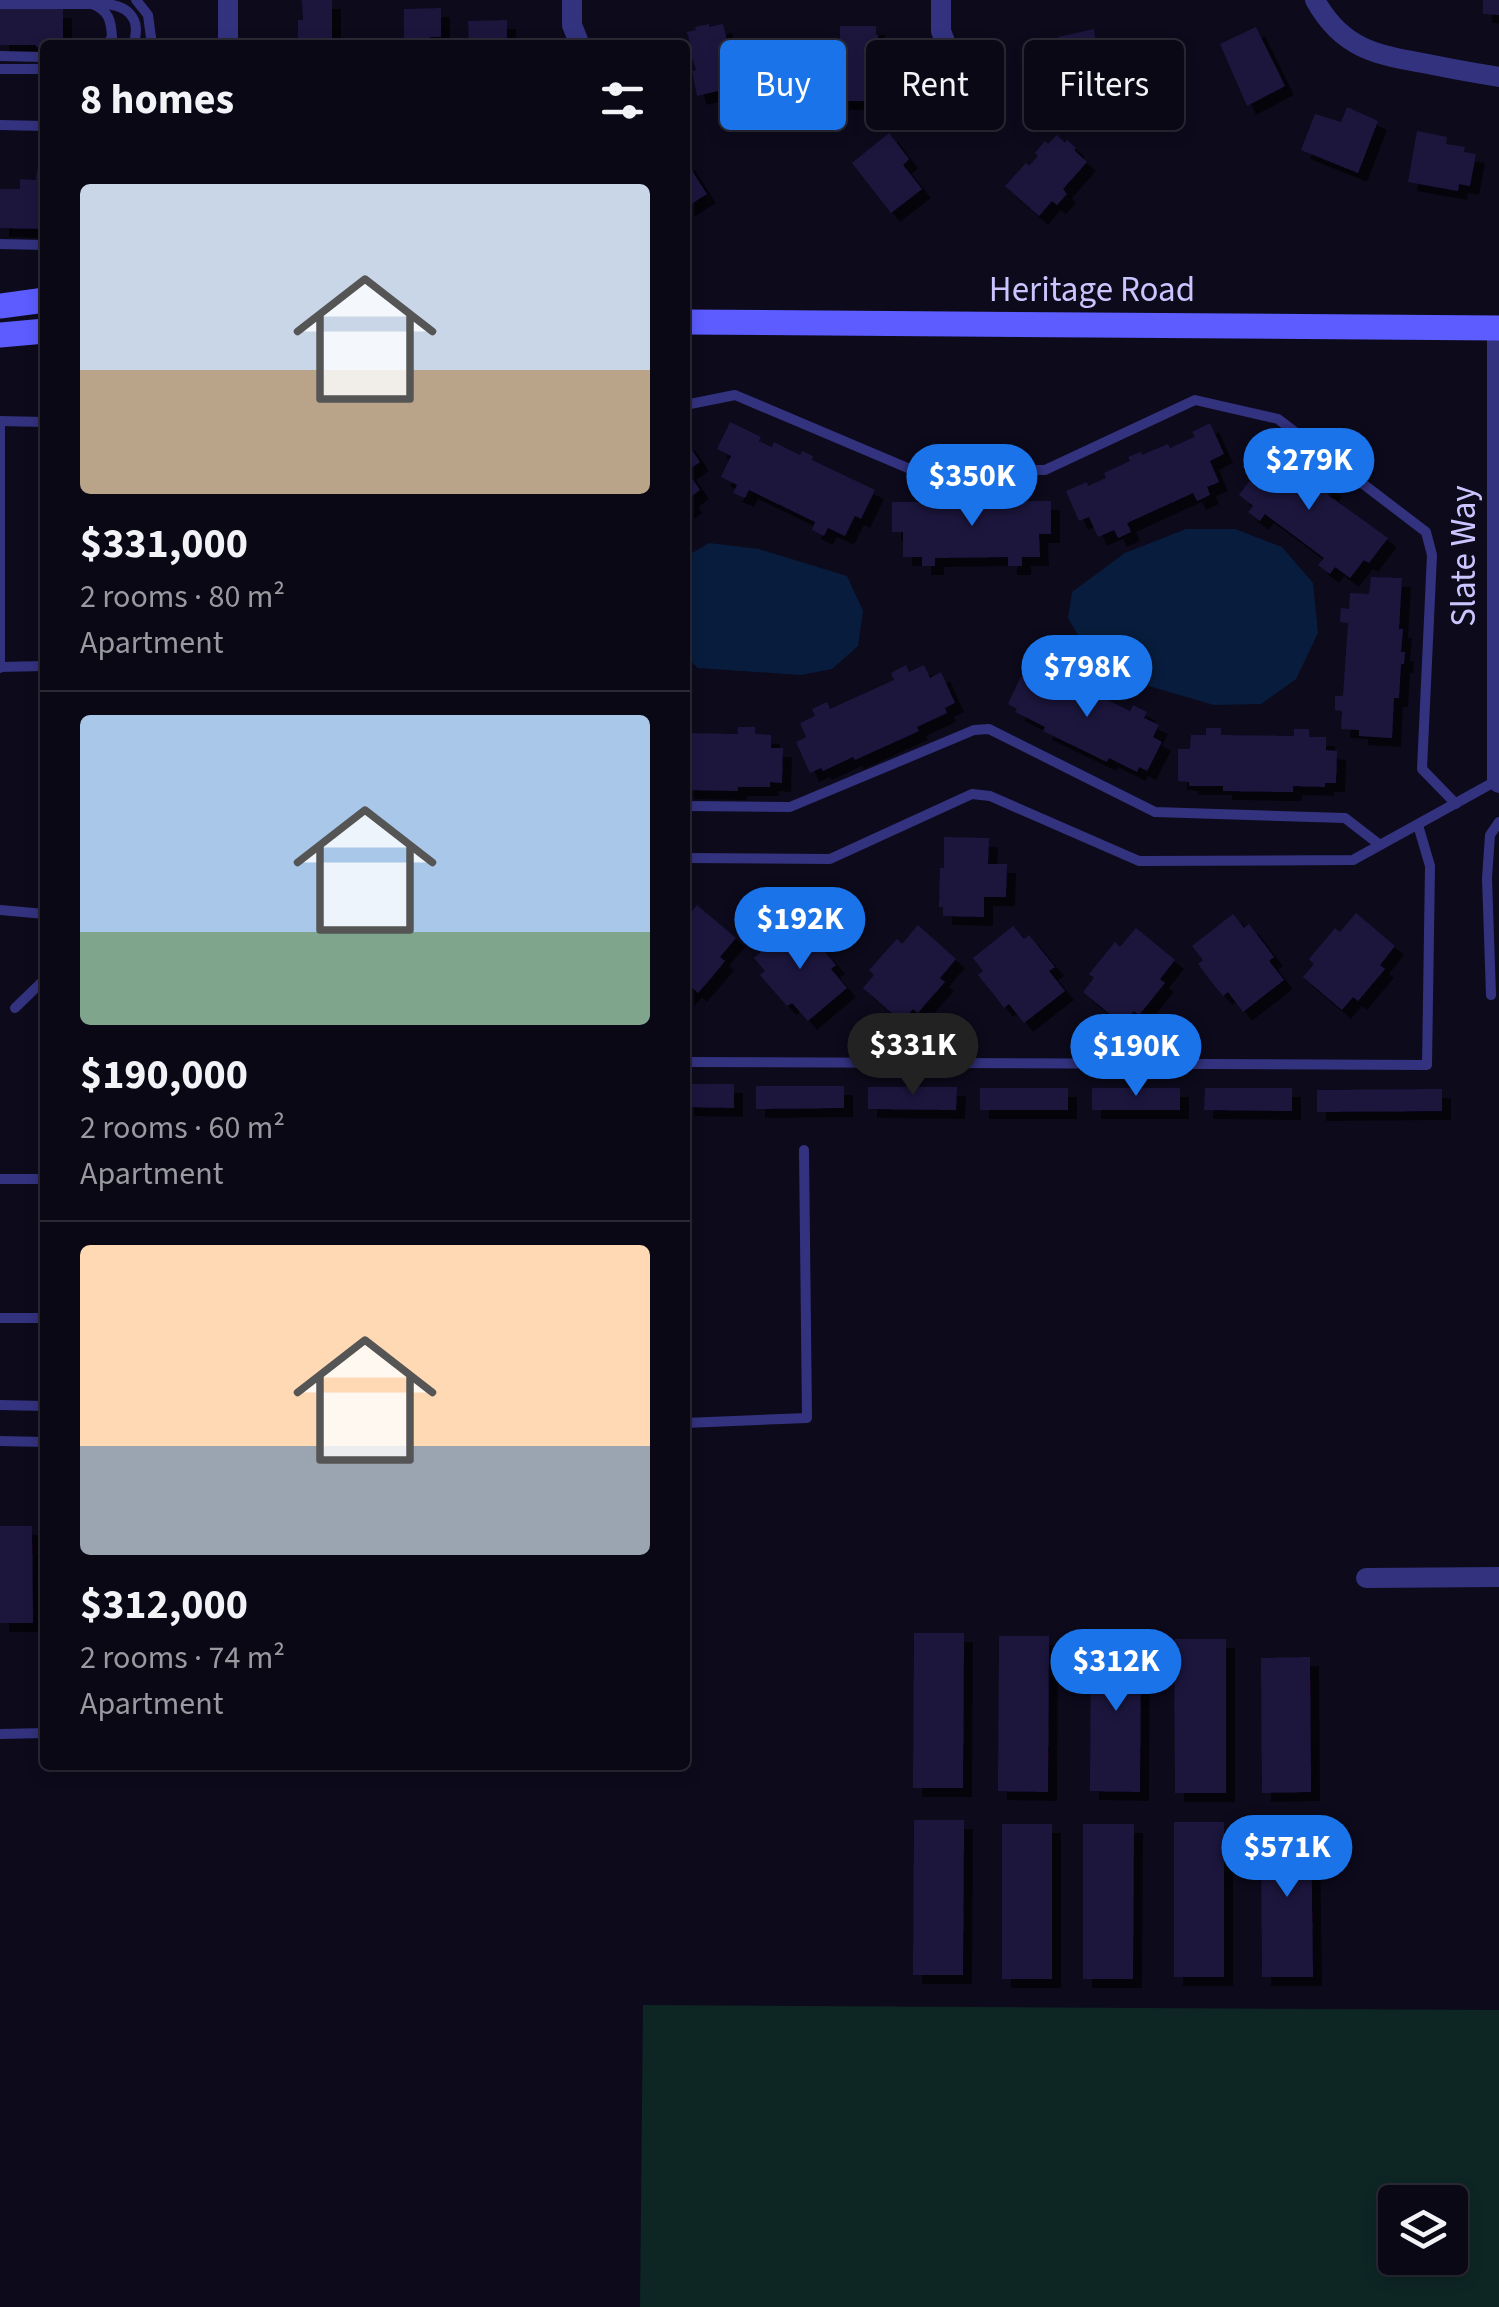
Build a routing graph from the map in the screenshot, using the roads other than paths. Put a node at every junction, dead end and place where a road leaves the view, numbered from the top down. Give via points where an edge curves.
1 (136, 0) edge
2 (228, 0) edge
3 (572, 0) edge
4 (941, 0) edge
5 (1315, 0) edge
6 (0, 4) edge
7 (92, 4) junction
8 (110, 40) edge
9 (134, 40) edge
10 (151, 40) edge
11 (228, 40) edge
12 (578, 40) edge
13 (945, 40) edge
14 (0, 56) edge
15 (40, 57) edge
16 (0, 69) edge
17 (40, 69) edge
18 (1499, 77) edge
19 (0, 125) edge
20 (40, 126) edge
21 (0, 244) edge
22 (40, 245) edge
23 (40, 301) edge
24 (0, 306) edge
25 (690, 322) edge
26 (1498, 328) edge
27 (40, 331) edge
28 (0, 335) edge
29 (690, 405) edge
30 (0, 421) edge
31 (40, 422) edge
32 (1498, 450) edge
33 (0, 456) edge
34 (0, 488) edge
35 (0, 516) edge
36 (1, 542) edge
37 (1, 566) edge
38 (1, 593) edge
39 (40, 666) edge
40 (0, 669) edge
41 (1498, 782) edge
42 (1456, 804) junction
43 (690, 806) edge
44 (1499, 822) edge
45 (1418, 825) junction
46 (1380, 845) junction
47 (690, 858) edge
48 (0, 910) edge
49 (40, 914) edge
50 (40, 984) edge
51 (1491, 996) dead end
52 (15, 1008) dead end
53 (690, 1062) edge
54 (804, 1150) dead end
55 (40, 1179) edge
56 (0, 1180) edge
57 (0, 1318) edge
58 (40, 1318) edge
59 (0, 1405) edge
60 (40, 1406) edge
61 (690, 1423) edge
62 (0, 1442) edge
63 (40, 1442) edge
64 (1366, 1578) dead end
65 (1499, 1578) edge
66 (0, 1734) edge
67 (40, 1734) edge

1 - 10 lane via 148,15
2 - 11 street
3 - 12 street
4 - 13 street
5 - 18 street via 1345,37 1379,56
6 - 7 lane
7 - 8 lane via 109,16
7 - 9 lane via 130,14 137,23
14 - 15 lane
16 - 17 lane
19 - 20 lane
21 - 22 lane
23 - 24 main road
25 - 26 main road, Heritage Road
26 - 32 street, Slate Way
27 - 28 main road
29 - 42 lane via 735,396 910,469 1044,470 1195,400 1278,419 1426,532 1432,555 1422,769
30 - 31 lane
30 - 33 lane
32 - 41 street, Slate Way
33 - 34 lane
34 - 35 lane
35 - 36 lane
36 - 37 lane
37 - 38 lane
38 - 40 lane
39 - 40 lane
41 - 42 lane
42 - 45 lane
43 - 46 lane via 790,806 989,728 1155,812 1345,818
44 - 51 lane via 1490,834 1487,878
45 - 46 lane
45 - 53 lane via 1430,866 1428,1065
46 - 47 lane via 1353,860 1139,861 972,794 830,859
48 - 49 lane
50 - 52 lane
54 - 61 lane via 807,1418
55 - 56 lane
57 - 58 lane
59 - 60 lane
62 - 63 lane
64 - 65 street
66 - 67 lane

